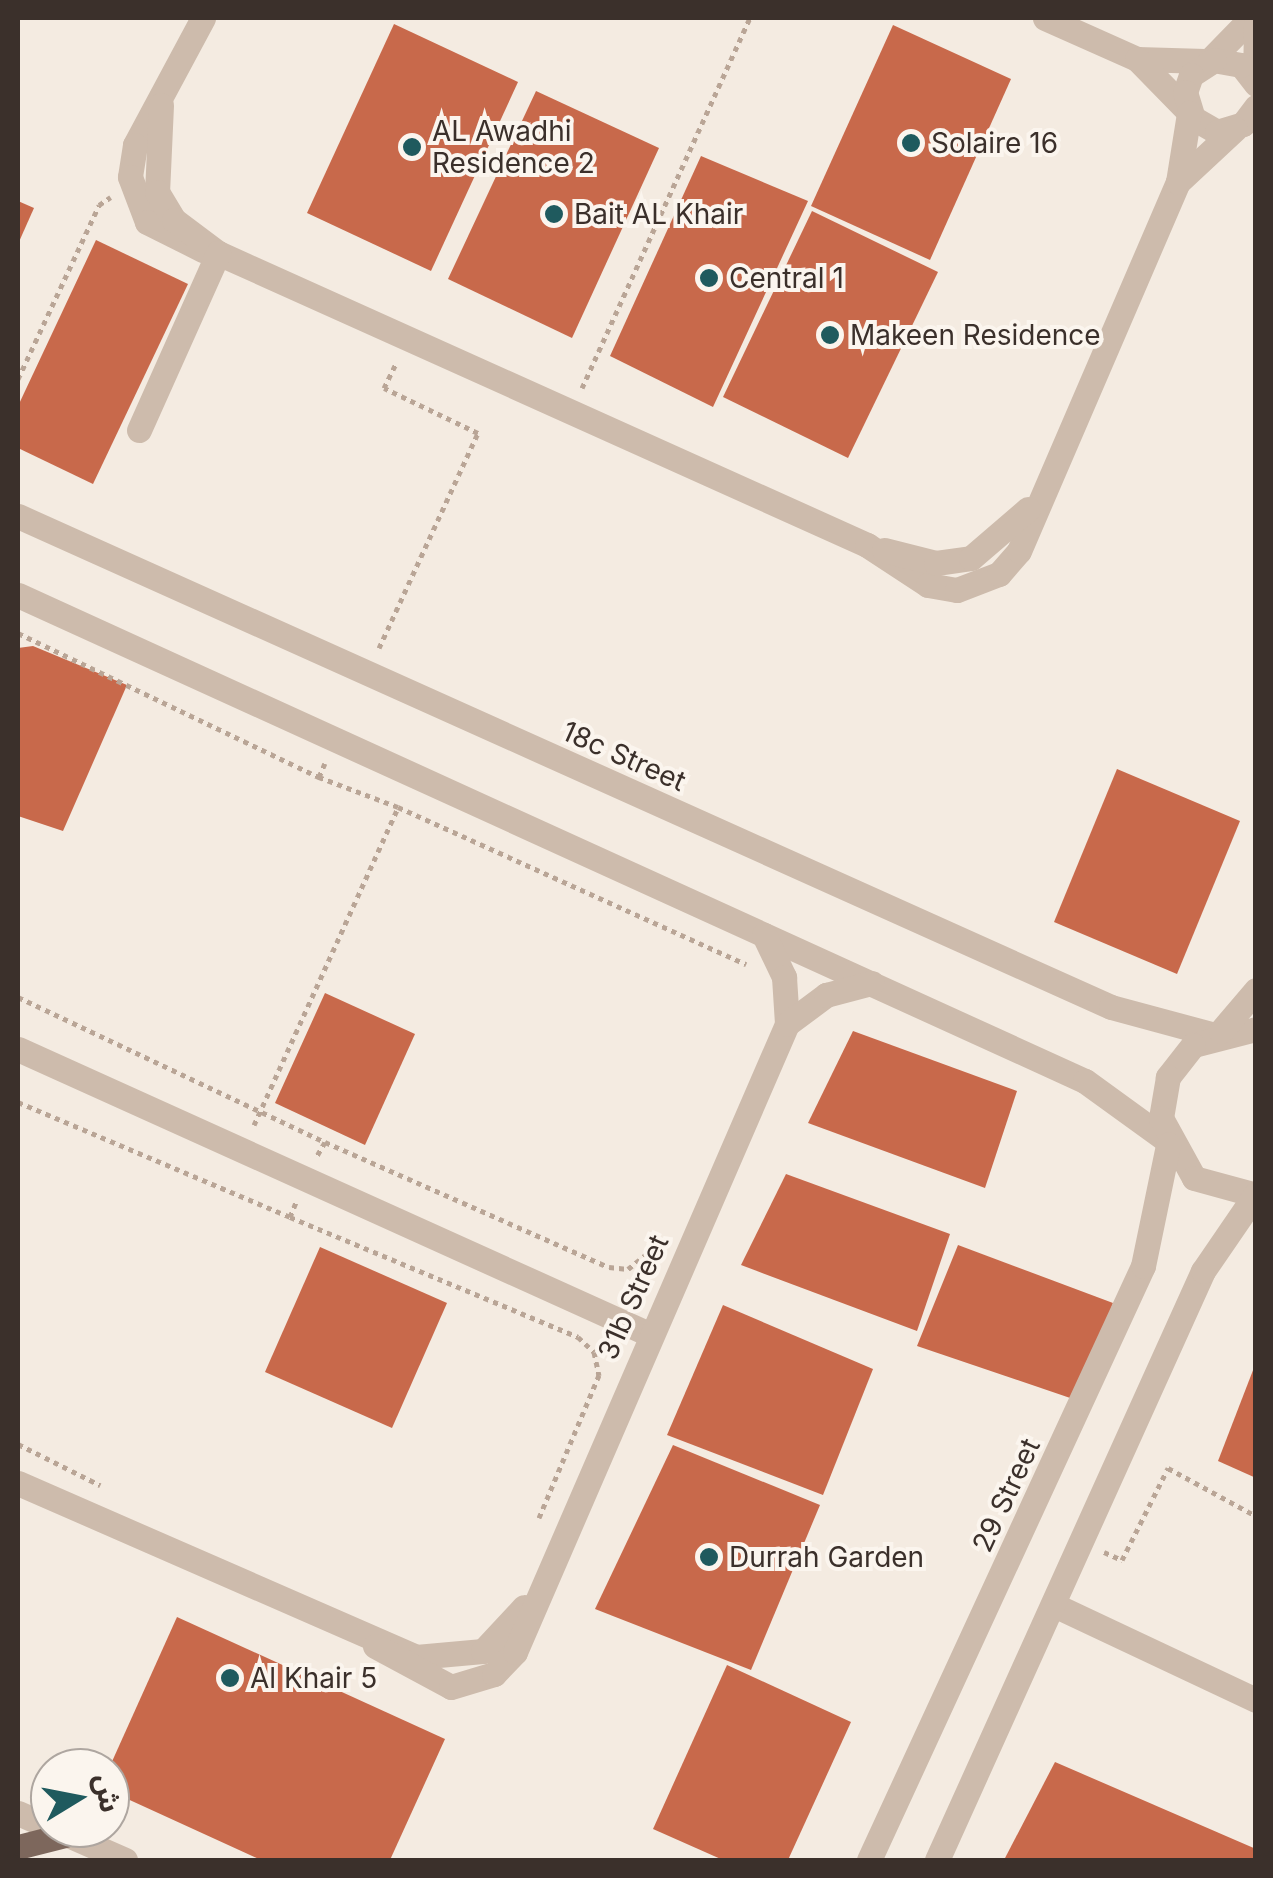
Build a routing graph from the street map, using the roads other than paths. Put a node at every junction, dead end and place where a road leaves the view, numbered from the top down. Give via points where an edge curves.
1 (202, 18) edge
2 (1045, 18) edge
3 (1253, 20) edge
4 (1137, 60) junction
5 (1208, 61) junction
6 (1255, 83) edge
7 (162, 106) junction
8 (1255, 108) edge
9 (1188, 112) junction
10 (1235, 129) junction
11 (1178, 182) junction
12 (218, 253) junction
13 (140, 430) dead end
14 (18, 516) edge
15 (18, 595) edge
16 (764, 935) junction
17 (871, 983) junction
18 (1256, 990) edge
19 (787, 1024) junction
20 (1256, 1028) edge
21 (1216, 1032) junction
22 (18, 1049) edge
23 (1166, 1142) junction
24 (1255, 1195) edge
25 (649, 1334) junction
26 (18, 1483) edge
27 (1054, 1605) junction
28 (1256, 1700) edge
29 (96, 1848) edge
30 (125, 1860) edge
31 (869, 1860) edge
32 (937, 1860) edge

1 - 7 street
2 - 4 street
3 - 5 street
3 - 6 street
4 - 5 street
4 - 9 street
5 - 6 street via 1241,65
5 - 9 street via 1186,83
7 - 12 street via 157,192 174,220
7 - 12 street via 134,145 132,193 159,233
8 - 10 street
9 - 10 street via 1208,130
9 - 11 street
10 - 11 street
11 - 12 street via 1010,564 972,587 928,585 866,545
12 - 13 street
14 - 21 street, 18c Street via 1110,1008
15 - 16 street
16 - 17 street
16 - 19 street, 31b Street via 784,977
17 - 19 street, 31b Street via 826,995
17 - 23 street via 1085,1081
18 - 21 street
19 - 25 street, 31b Street
20 - 21 street, 18c Street
21 - 23 street, 29 Street via 1168,1078
22 - 25 street
23 - 24 street via 1203,1184
23 - 31 street, 29 Street via 1143,1266
24 - 27 street via 1203,1271
25 - 26 street, 31b Street via 533,1595 515,1652 481,1681 436,1684 375,1646
27 - 28 street
27 - 32 street
29 - 30 street

